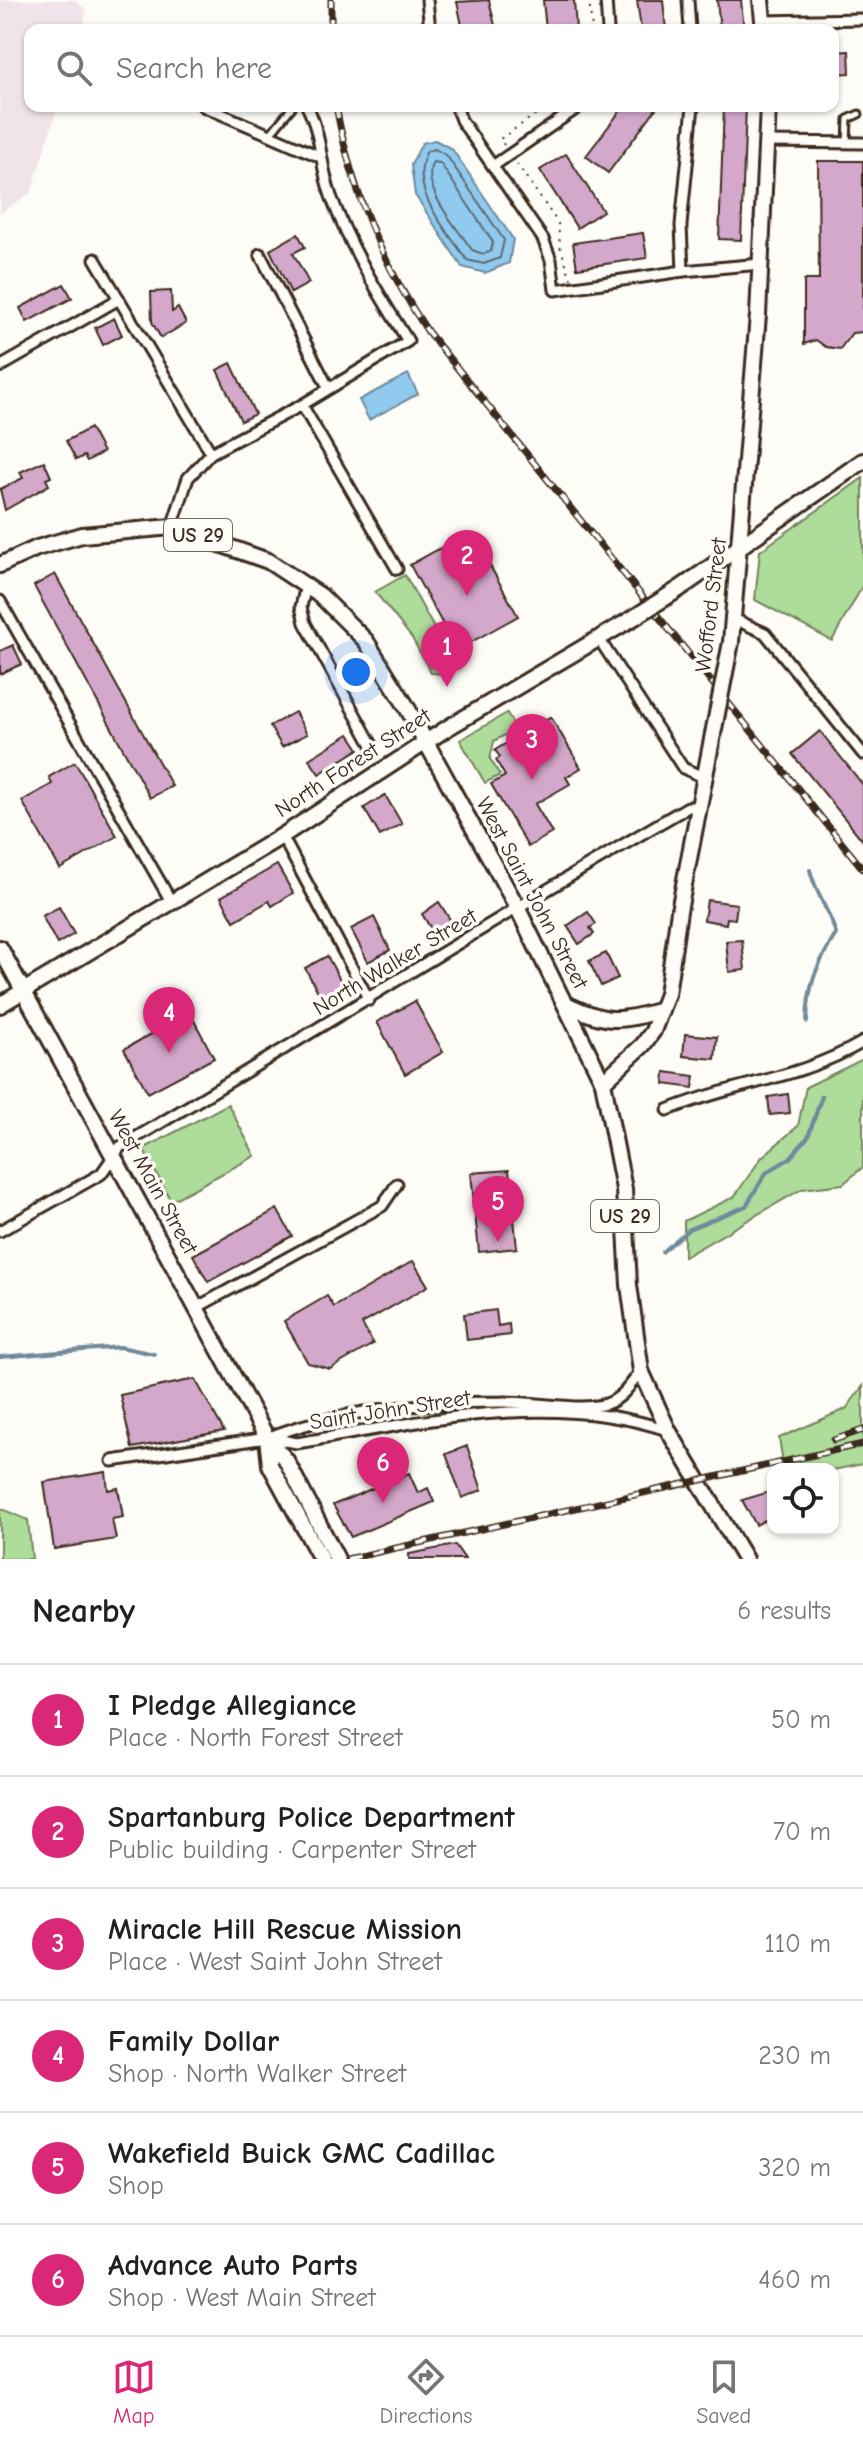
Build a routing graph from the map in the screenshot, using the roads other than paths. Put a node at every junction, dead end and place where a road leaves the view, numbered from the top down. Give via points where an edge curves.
1 (427, 0) edge
2 (606, 0) edge
3 (688, 0) edge
4 (761, 0) edge
5 (863, 19) edge
6 (429, 24) edge
7 (608, 24) edge
8 (690, 24) edge
9 (764, 24) edge
10 (792, 24) edge
11 (217, 112) edge
12 (288, 112) edge
13 (310, 112) edge
14 (460, 112) edge
15 (572, 112) edge
16 (692, 112) edge
17 (768, 112) edge
18 (859, 114) dead end
19 (269, 135) junction
20 (766, 142) junction
21 (863, 143) edge
22 (846, 144) junction
23 (321, 157) junction
24 (493, 166) junction
25 (260, 254) dead end
26 (95, 259) dead end
27 (761, 264) junction
28 (683, 271) junction
29 (119, 299) junction
30 (0, 367) edge
31 (328, 387) junction
32 (302, 405) junction
33 (211, 453) junction
34 (863, 461) edge
35 (172, 527) junction
36 (741, 549) junction
37 (0, 565) edge
38 (397, 569) dead end
39 (306, 585) junction
40 (0, 601) edge
41 (734, 619) junction
42 (599, 639) junction
43 (425, 743) junction
44 (372, 745) dead end
45 (863, 754) edge
46 (705, 778) junction
47 (699, 807) junction
48 (282, 836) junction
49 (172, 903) junction
50 (517, 907) junction
51 (0, 948) edge
52 (24, 990) junction
53 (369, 1000) junction
54 (566, 1003) junction
55 (0, 1005) edge
56 (661, 1010) junction
57 (863, 1042) edge
58 (603, 1082) junction
59 (668, 1110) dead end
60 (112, 1155) junction
61 (397, 1184) dead end
62 (0, 1231) edge
63 (196, 1308) junction
64 (641, 1371) junction
65 (668, 1430) junction
66 (267, 1438) junction
67 (112, 1461) dead end
68 (321, 1559) edge
69 (337, 1559) edge
70 (745, 1559) edge

1 - 6 street
2 - 7 street
3 - 8 street
4 - 9 street
5 - 10 street
11 - 19 street
12 - 19 lane
13 - 23 street
14 - 24 street
15 - 24 street
16 - 28 street via 681,225
17 - 20 street, Wofford Street
18 - 22 lane via 848,119
19 - 23 street
20 - 22 street
20 - 27 street, Wofford Street
21 - 22 street
23 - 31 street via 337,209 408,341
24 - 28 street via 543,239 555,290
25 - 31 street
26 - 29 street
27 - 28 street
27 - 36 street, Wofford Street
29 - 30 street
29 - 33 street
31 - 32 street
32 - 33 street
32 - 38 street
33 - 35 street via 188,478
34 - 36 street, North Forest Street
35 - 37 street, West Saint John Street / US 29 via 82,535
35 - 39 street, West Saint John Street / US 29 via 268,561
36 - 41 street, Wofford Street
36 - 42 street, North Forest Street, bridge
39 - 43 street, West Saint John Street / US 29 via 366,641
39 - 44 street via 301,607 305,623
40 - 49 street
41 - 45 street via 765,633
41 - 46 street, Wofford Street, bridge
42 - 43 street, North Forest Street
42 - 46 street via 683,768
43 - 48 street, North Forest Street
43 - 50 street, West Saint John Street / US 29
46 - 47 street, Wofford Street
47 - 50 street, North Walker Street via 688,807
47 - 56 street, Wofford Street
48 - 49 street, North Forest Street
48 - 53 street
49 - 52 street, North Forest Street
50 - 53 street, North Walker Street
50 - 54 street, West Saint John Street / US 29
51 - 52 street, West Main Street
52 - 55 street, North Forest Street
52 - 60 street, West Main Street
53 - 60 street, North Walker Street
54 - 56 street via 597,1019 630,1019
54 - 58 street, West Saint John Street / US 29
56 - 58 street, Wofford Street via 643,1045
57 - 59 street via 804,1071
58 - 64 street, West Saint John Street / US 29 via 624,1189
60 - 62 street, North Walker Street via 101,1174
60 - 63 street, West Main Street
61 - 63 street via 382,1206
63 - 66 street, West Main Street
64 - 65 street, West Saint John Street / US 29
64 - 66 street, Saint John Street via 607,1404 491,1402 397,1408
65 - 66 street, Saint John Street via 642,1422 535,1412 461,1416 297,1443
65 - 70 street, West Saint John Street / US 29
66 - 67 street
66 - 68 street, West Main Street via 270,1465
66 - 69 street, West Main Street via 286,1460

